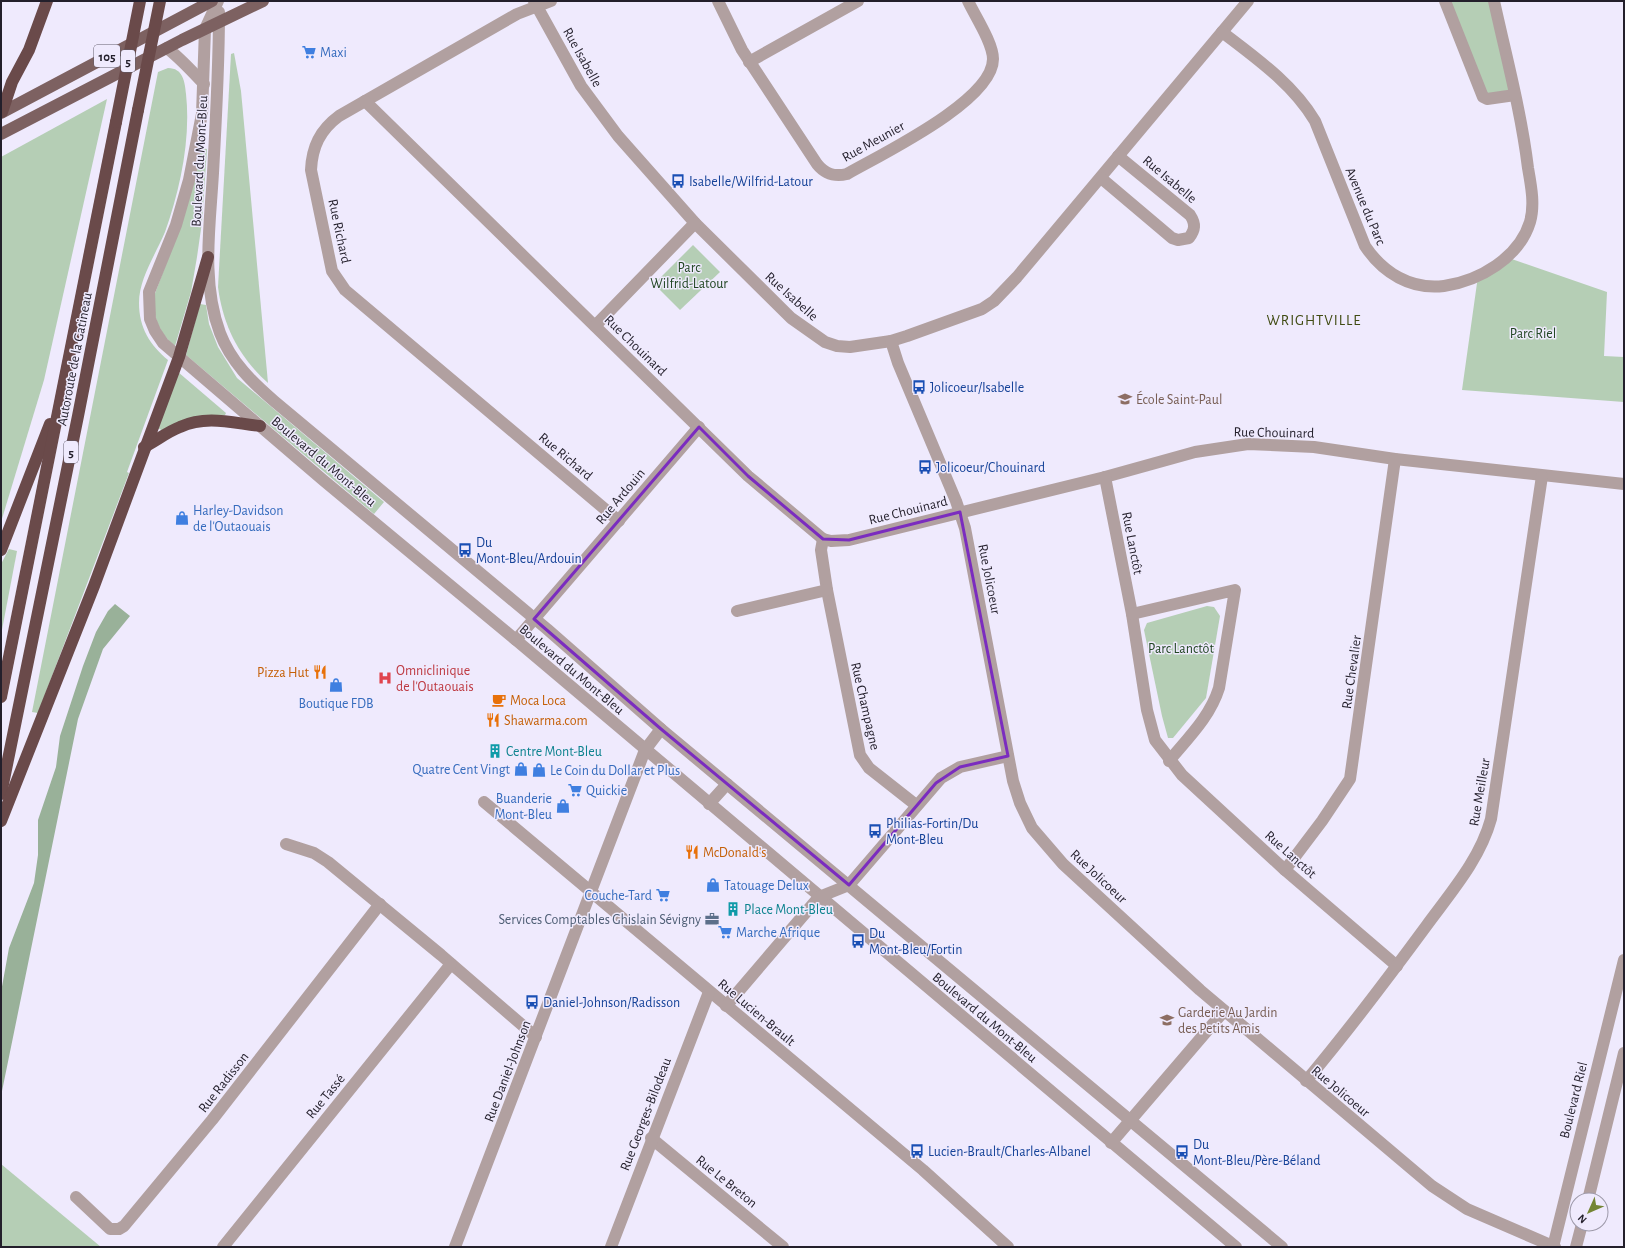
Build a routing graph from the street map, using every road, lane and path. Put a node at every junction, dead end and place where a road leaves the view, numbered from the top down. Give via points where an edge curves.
1 (48, 1) edge
2 (140, 1) edge
3 (160, 1) edge
4 (212, 1) edge
5 (218, 1) edge
6 (263, 1) edge
7 (551, 1) edge
8 (718, 1) edge
9 (858, 1) edge
10 (968, 1) edge
11 (1248, 1) edge
12 (1445, 1) edge
13 (1494, 1) edge
14 (536, 4) edge
15 (219, 24) junction
16 (205, 29) junction
17 (1222, 32) junction
18 (167, 48) junction
19 (749, 62) junction
20 (204, 84) junction
21 (1515, 95) junction
22 (365, 101) junction
23 (2, 112) edge
24 (1, 134) edge
25 (1118, 156) junction
26 (1101, 178) junction
27 (695, 223) junction
28 (208, 257) junction
29 (595, 326) junction
30 (891, 341) junction
31 (179, 357) junction
32 (62, 391) junction
33 (260, 426) junction
34 (699, 427) junction
35 (144, 447) junction
36 (1395, 459) junction
37 (1542, 476) junction
38 (1105, 477) junction
39 (1624, 484) edge
40 (960, 512) junction
41 (619, 521) junction
42 (823, 539) junction
43 (1, 550) edge
44 (827, 590) junction
45 (737, 611) dead end
46 (1132, 614) junction
47 (534, 619) junction
48 (516, 640) junction
49 (1, 697) edge
50 (661, 729) junction
51 (645, 750) junction
52 (1008, 756) junction
53 (1169, 761) junction
54 (727, 784) junction
55 (1, 794) edge
56 (484, 802) dead end
57 (709, 804) junction
58 (916, 805) junction
59 (1, 821) edge
60 (286, 844) dead end
61 (1285, 870) junction
62 (849, 885) junction
63 (591, 893) junction
64 (819, 897) junction
65 (380, 904) junction
66 (1624, 960) edge
67 (451, 964) junction
68 (1397, 966) junction
69 (709, 992) junction
70 (726, 1006) junction
71 (1224, 1011) junction
72 (536, 1037) junction
73 (1624, 1054) edge
74 (1306, 1081) junction
75 (1130, 1121) junction
76 (652, 1138) junction
77 (1111, 1143) junction
78 (1590, 1192) edge
79 (76, 1197) dead end
80 (1580, 1232) edge
81 (223, 1247) edge
82 (454, 1247) edge
83 (611, 1247) edge
84 (783, 1247) edge
85 (1008, 1247) edge
86 (1236, 1247) edge
87 (1282, 1247) edge
88 (1553, 1247) edge
89 (1576, 1247) edge

1 - 23 highway via 29,50 12,82
2 - 32 highway, Autoroute de la Gatineau / 5, bridge
3 - 55 highway, Autoroute de la Gatineau / 5, bridge
4 - 23 main road, 105
5 - 15 street, Boulevard du Mont-Bleu
5 - 16 street, Boulevard du Mont-Bleu
6 - 15 main road
7 - 14 street, Rue Richard
8 - 19 street, Rue Meunier
9 - 19 street
10 - 19 street, Rue Meunier via 992,51 993,64 984,80 941,121 847,174 839,176 823,171
11 - 17 street, Rue Isabelle
12 - 21 street via 1482,97 1487,99
13 - 21 street, Avenue du Parc
14 - 22 street, Rue Richard
14 - 27 street, Rue Isabelle via 590,101
15 - 16 main road, 105
15 - 28 street, Boulevard du Mont-Bleu
16 - 18 main road, 105
16 - 20 street, Boulevard du Mont-Bleu
17 - 21 street, Avenue du Parc via 1286,85 1305,105 1315,121 1365,246 1373,258 1395,277 1422,286 1456,284 1478,276 1506,257 1517,247 1525,234 1530,221 1531,190 1524,132
17 - 25 street, Rue Isabelle
18 - 20 street via 186,63
18 - 24 main road, 105
20 - 31 street, Boulevard du Mont-Bleu via 199,130 189,180 176,225 153,279 148,298 150,319 155,331 163,343
22 - 29 street, Rue Chouinard
22 - 41 street, Rue Richard via 329,123 318,139 312,159 311,170 332,271 337,280 345,290
25 - 26 street, Rue Isabelle
25 - 26 street, Rue Isabelle via 1190,215 1194,226 1189,238 1172,238
26 - 30 street, Rue Isabelle via 994,301 966,316
27 - 29 street
27 - 30 street, Rue Isabelle via 791,318 825,342 850,347
28 - 31 highway
28 - 47 street, Boulevard du Mont-Bleu via 216,321 225,344 242,370 268,396
29 - 34 street, Rue Chouinard
30 - 40 street, Rue Jolicoeur
31 - 33 street, Boulevard du Mont-Bleu
31 - 35 highway
32 - 43 highway
32 - 49 highway, Autoroute de la Gatineau / 5
33 - 35 highway via 218,420 199,421 176,428
33 - 48 street, Boulevard du Mont-Bleu
34 - 41 street, Rue Ardouin
34 - 42 street, Rue Chouinard via 748,476
35 - 59 highway via 89,601
36 - 37 street, Rue Chouinard
36 - 38 street, Rue Chouinard via 1314,447 1248,444 1195,452
36 - 61 street, Rue Chevalier via 1350,779
37 - 39 street, Rue Chouinard
37 - 68 street, Rue Meilleur via 1491,819 1486,837 1469,868
38 - 40 street, Rue Chouinard
38 - 46 street, Rue Lanctôt
40 - 42 street, Rue Chouinard via 849,540
40 - 52 street, Rue Jolicoeur
41 - 47 street, Rue Ardouin
42 - 44 street, Rue Champagne via 821,550
44 - 45 street
44 - 58 street, Rue Champagne via 860,755 870,768
46 - 53 street, Rue Lanctôt via 1154,740
46 - 53 street via 1235,590 1215,702
47 - 48 street, Rue Ardouin
47 - 50 street, Boulevard du Mont-Bleu
48 - 51 street, Boulevard du Mont-Bleu
50 - 51 street, Rue Daniel-Johnson
50 - 54 street, Boulevard du Mont-Bleu
51 - 57 street, Boulevard du Mont-Bleu
51 - 63 street, Rue Daniel-Johnson
52 - 58 street via 949,772
52 - 71 street, Rue Jolicoeur via 1020,803 1040,838 1063,864
53 - 61 street, Rue Lanctôt
54 - 57 street
54 - 62 street, Boulevard du Mont-Bleu
56 - 63 street, Rue Lucien-Brault
57 - 64 street, Boulevard du Mont-Bleu
58 - 62 street
60 - 65 street via 314,853
61 - 68 street, Rue Lanctôt
62 - 64 street
62 - 75 street, Boulevard du Mont-Bleu
63 - 69 street, Rue Lucien-Brault
63 - 72 street, Rue Daniel-Johnson
64 - 70 street
64 - 77 street, Boulevard du Mont-Bleu
65 - 67 street
65 - 79 street, Rue Radisson via 212,1120 120,1230 110,1229
66 - 88 street, Boulevard Riel
67 - 72 street
67 - 81 street, Rue Tassé
68 - 74 street, Rue Meilleur via 1360,1016
69 - 70 street, Rue Lucien-Brault
69 - 76 street, Rue Georges-Bilodeau
70 - 85 street, Rue Lucien-Brault via 917,1165
71 - 74 street, Rue Jolicoeur
71 - 75 street
72 - 82 street, Rue Daniel-Johnson
73 - 78 street
74 - 88 street, Rue Jolicoeur via 1453,1201
75 - 77 street
75 - 87 street, Boulevard du Mont-Bleu
76 - 83 street, Rue Georges-Bilodeau
76 - 84 street, Rue Le Breton
77 - 86 street, Boulevard du Mont-Bleu
80 - 89 street

